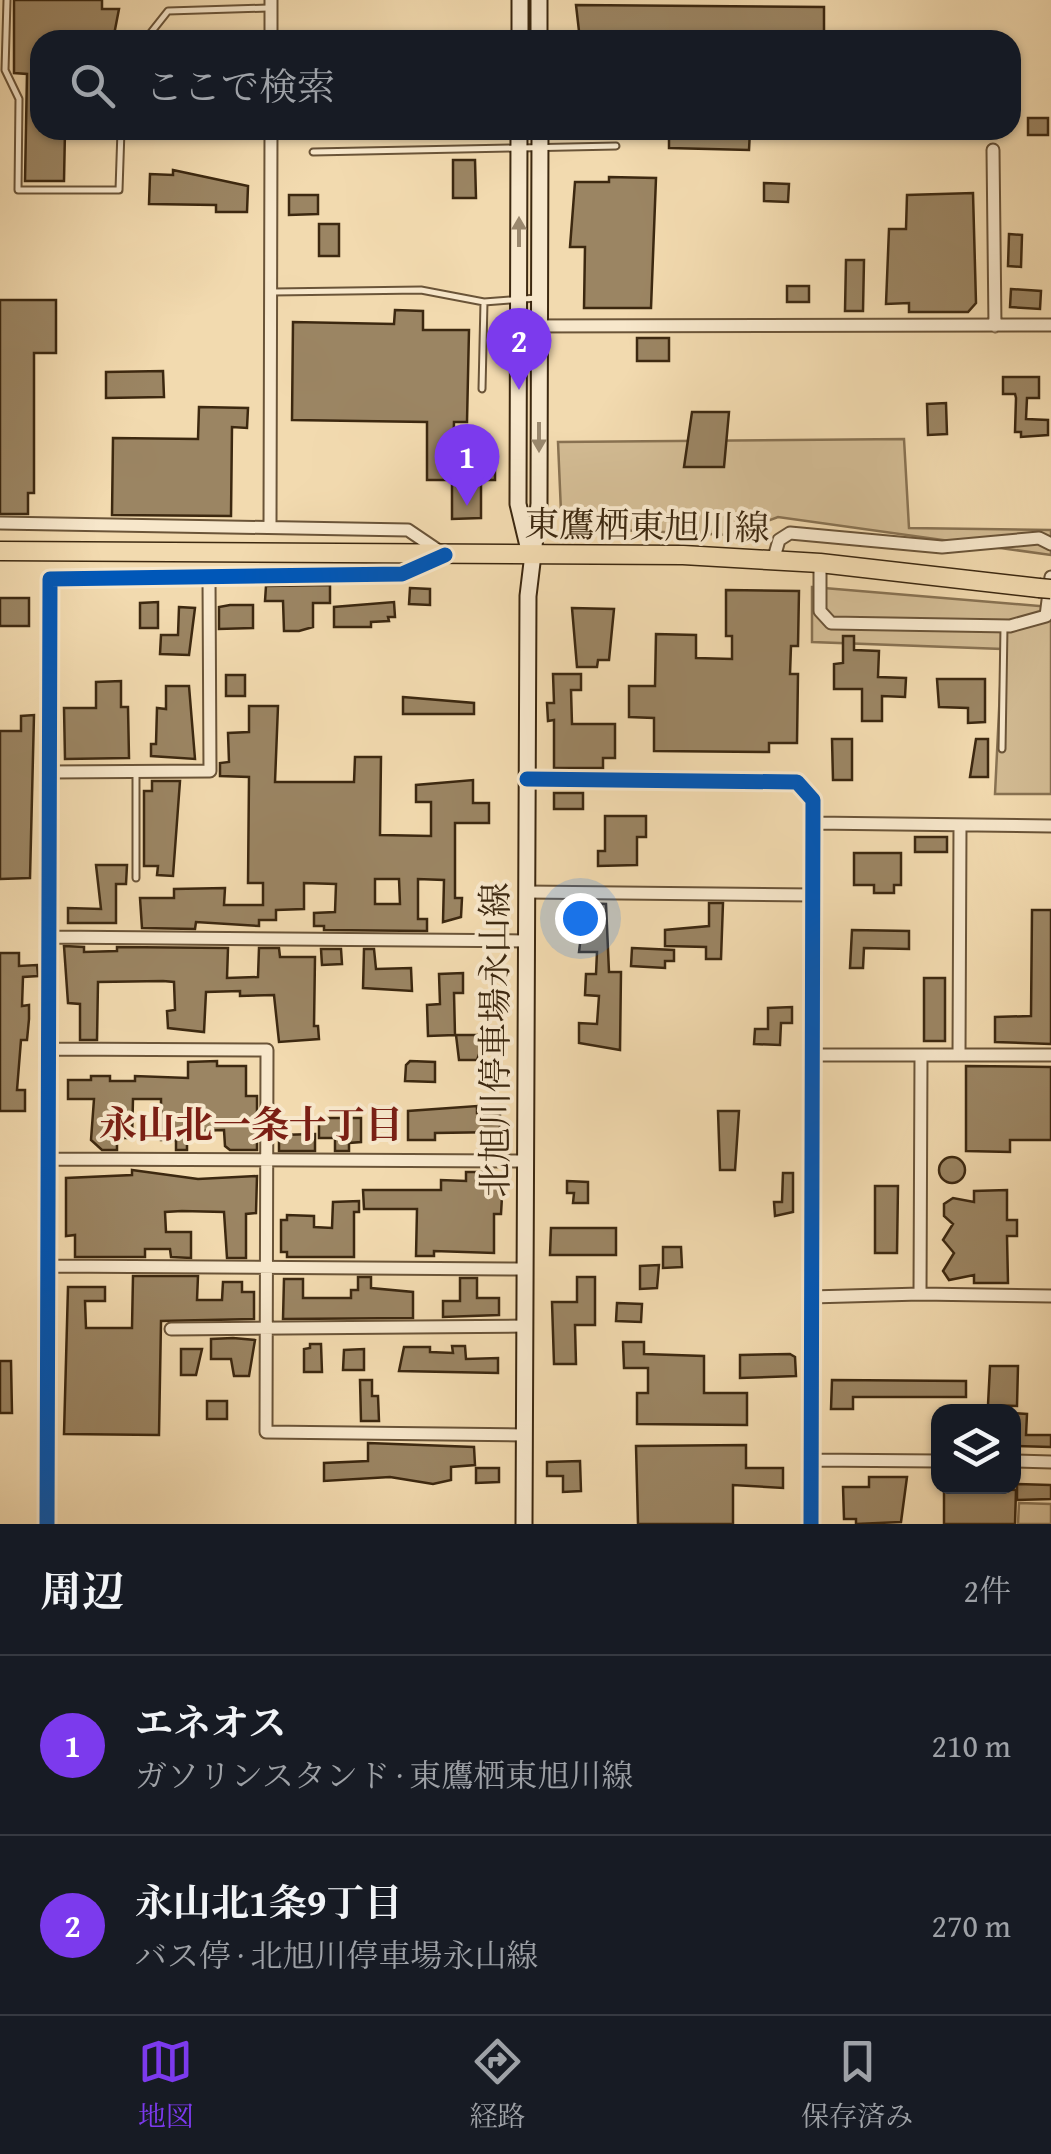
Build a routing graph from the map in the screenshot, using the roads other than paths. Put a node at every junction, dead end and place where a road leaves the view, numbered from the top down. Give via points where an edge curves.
1 (6, 0) edge
2 (520, 0) edge
3 (539, 0) edge
4 (271, 4) edge
5 (153, 30) edge
6 (271, 30) edge
7 (520, 30) edge
8 (539, 30) edge
9 (121, 140) edge
10 (271, 140) edge
11 (519, 140) edge
12 (540, 140) edge
13 (616, 146) dead end
14 (540, 148) junction
15 (519, 149) junction
16 (994, 150) dead end
17 (313, 152) dead end
18 (270, 292) junction
19 (540, 298) junction
20 (518, 299) junction
21 (484, 302) junction
22 (1051, 325) edge
23 (518, 326) junction
24 (539, 326) junction
25 (995, 326) junction
26 (482, 390) dead end
27 (0, 523) edge
28 (270, 527) junction
29 (1051, 544) edge
30 (0, 551) edge
31 (445, 555) junction
32 (530, 555) junction
33 (773, 561) junction
34 (820, 564) junction
35 (209, 578) junction
36 (1047, 585) edge
37 (1004, 626) junction
38 (1002, 749) dead end
39 (50, 772) junction
40 (136, 772) junction
41 (527, 779) junction
42 (814, 823) junction
43 (960, 826) junction
44 (1051, 826) edge
45 (136, 878) dead end
46 (526, 892) junction
47 (813, 896) junction
48 (50, 937) junction
49 (524, 941) junction
50 (49, 1049) junction
51 (1051, 1055) edge
52 (813, 1056) junction
53 (922, 1056) junction
54 (959, 1056) junction
55 (48, 1159) junction
56 (268, 1160) junction
57 (525, 1161) junction
58 (49, 1266) junction
59 (266, 1268) junction
60 (524, 1269) junction
61 (920, 1294) junction
62 (1051, 1296) edge
63 (812, 1297) junction
64 (268, 1326) junction
65 (525, 1326) junction
66 (171, 1329) dead end
67 (524, 1435) junction
68 (811, 1460) junction
69 (931, 1461) edge
70 (1021, 1462) edge
71 (1051, 1462) edge
72 (47, 1524) edge
73 (524, 1524) edge
74 (811, 1524) edge

1 - 9 lane via 5,70 19,99 18,190 119,190
2 - 7 main road
3 - 8 main road
4 - 5 lane via 168,12
4 - 6 street
10 - 18 street
11 - 15 main road, 北旭川停車場永山線
12 - 14 main road, 北旭川停車場永山線
13 - 14 lane
14 - 15 lane
14 - 19 main road, 北旭川停車場永山線
15 - 17 lane
20 -> 15 main road, 北旭川停車場永山線
16 - 25 street
18 - 21 lane via 421,290
18 - 28 street
19 - 20 lane
19 - 24 main road, 北旭川停車場永山線
20 - 21 lane
20 - 23 main road, 北旭川停車場永山線
21 - 26 lane
22 - 25 street
23 - 24 street
23 - 32 main road, 北旭川停車場永山線 via 518,504
24 - 25 street
24 -> 32 main road, 北旭川停車場永山線 via 539,504
27 - 28 street
28 - 31 street via 408,530
29 - 33 street via 1039,538 942,547 790,532 779,540
30 - 31 main road, 東鷹栖東旭川線
31 - 32 main road, 東鷹栖東旭川線
31 - 35 street via 402,574
32 - 33 main road, 東鷹栖東旭川線
32 - 41 main road, 北旭川停車場永山線
33 - 34 main road, 東鷹栖東旭川線
34 - 36 main road, 東鷹栖東旭川線
34 - 37 street via 820,611 831,622
35 - 39 street via 50,579
35 - 40 street via 210,771
36 - 37 street via 1042,621
37 - 38 lane
39 - 40 street
39 - 48 street
40 - 45 lane
41 - 42 street via 798,782 813,800
41 - 46 main road, 北旭川停車場永山線
42 - 43 street
42 - 47 street
43 - 44 street
43 - 54 street
46 - 47 street
46 - 49 main road, 北旭川停車場永山線
47 - 52 street
48 - 49 street
48 - 50 street
49 - 57 main road, 北旭川停車場永山線
50 - 55 street
50 - 56 street via 266,1050
51 - 54 street
52 - 53 street
52 - 63 street
53 - 54 street
53 - 61 street
55 - 56 street
55 - 58 street
56 - 57 street
56 - 59 street
57 - 60 main road, 北旭川停車場永山線
58 - 59 street
58 - 72 street
59 - 60 street
59 - 64 street
60 - 65 main road, 北旭川停車場永山線
61 - 62 street
61 - 63 street
63 - 68 street
64 - 65 street
64 - 66 street
64 - 67 street via 266,1432
65 - 67 main road, 北旭川停車場永山線
67 - 73 main road, 北旭川停車場永山線
68 - 69 street
68 - 74 street
70 - 71 street

